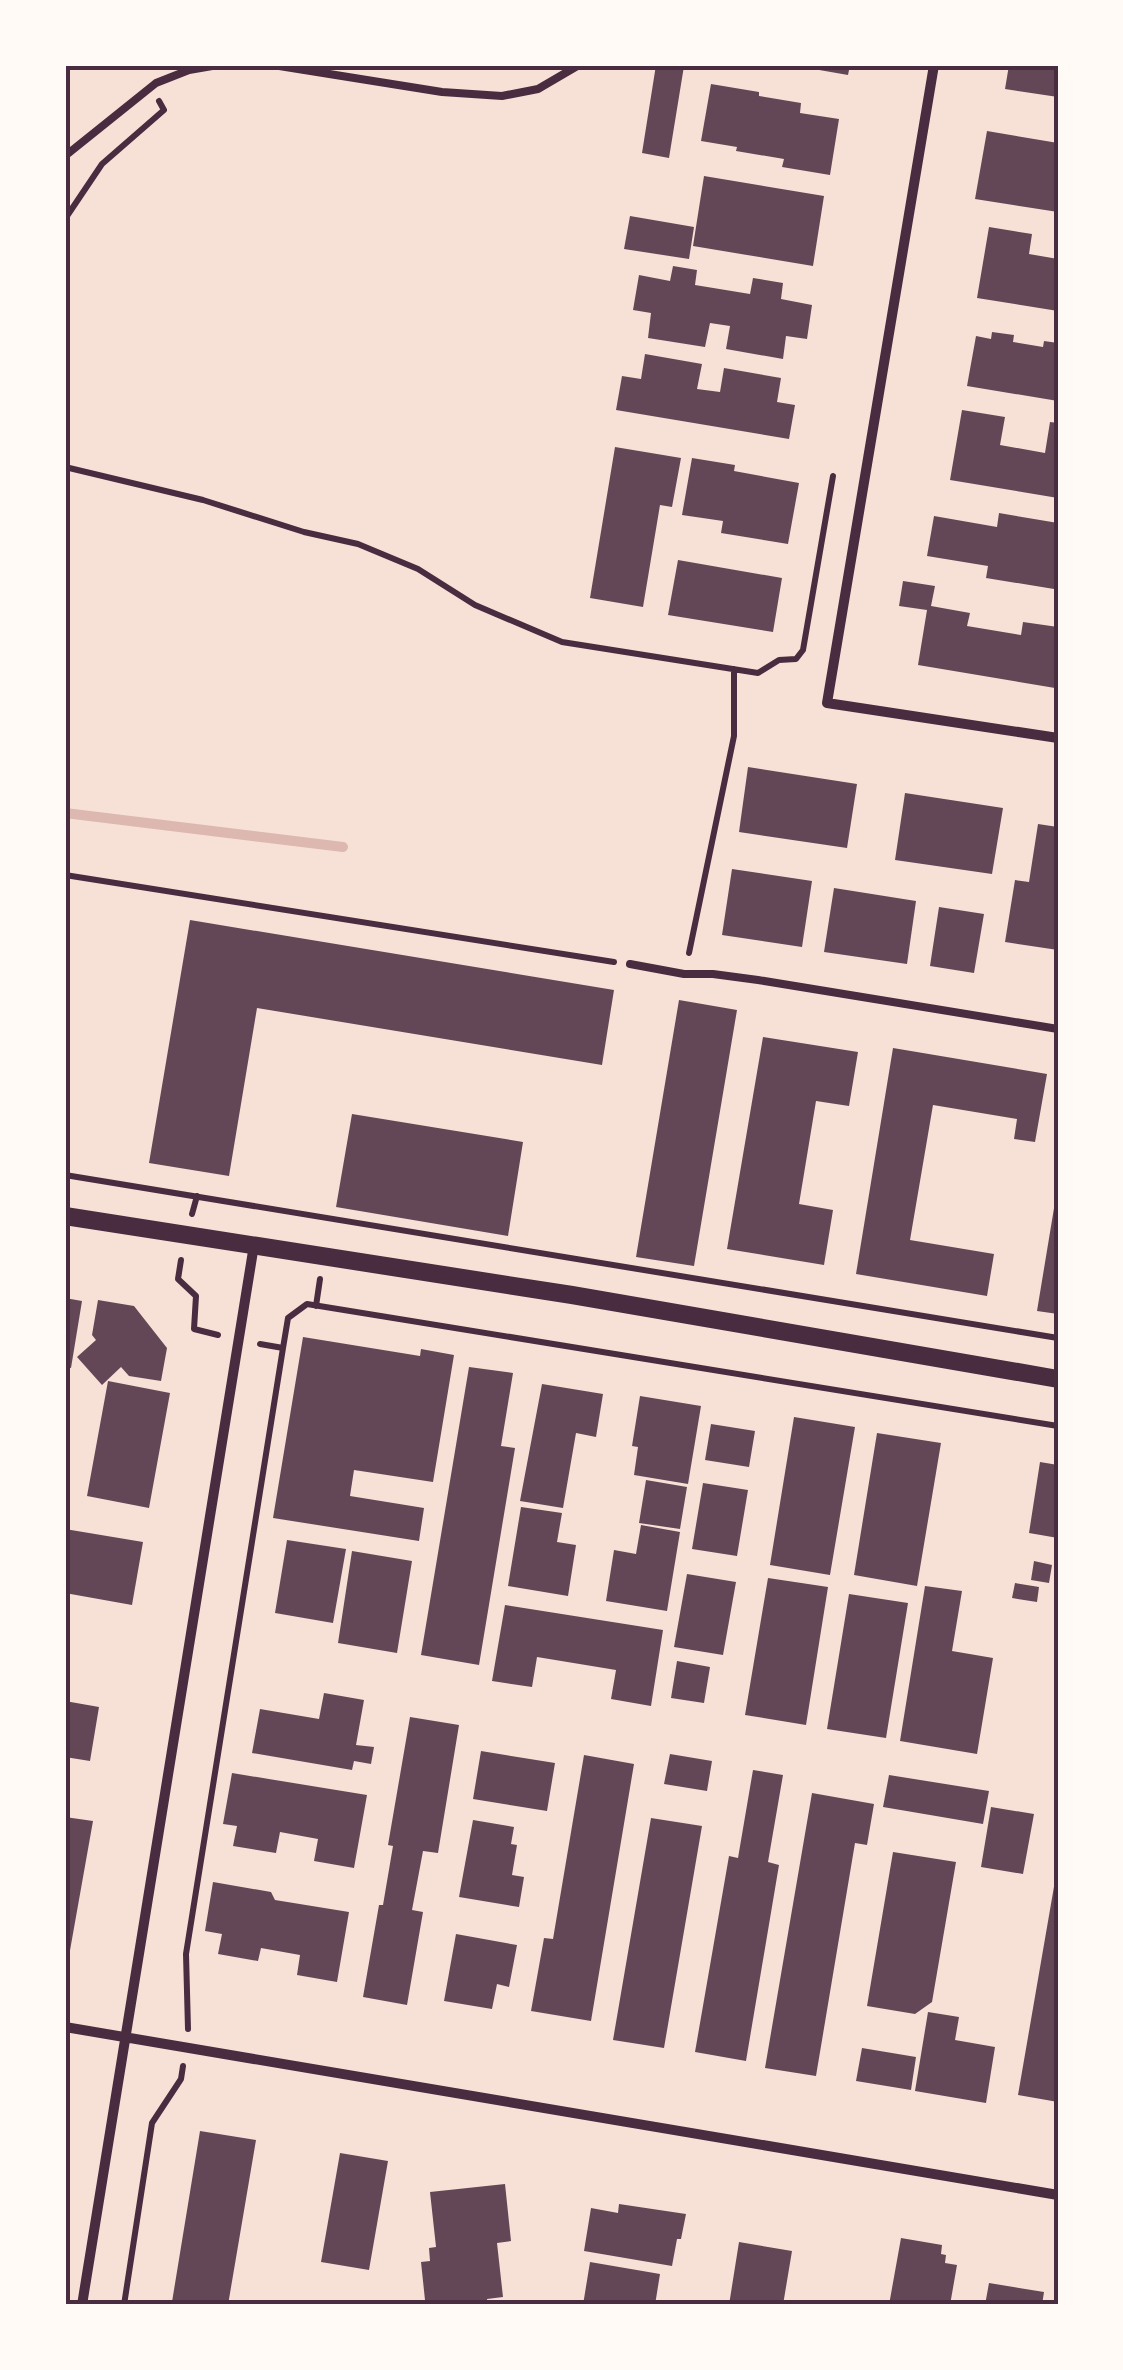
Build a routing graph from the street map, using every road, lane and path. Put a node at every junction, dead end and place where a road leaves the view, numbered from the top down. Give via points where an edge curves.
1 (218, 65) edge
2 (274, 65) edge
3 (580, 65) edge
4 (934, 65) edge
5 (159, 101) dead end
6 (65, 156) edge
7 (65, 219) edge
8 (65, 466) edge
9 (833, 476) dead end
10 (734, 670) junction
11 (1058, 738) edge
12 (65, 875) edge
13 (688, 956) dead end
14 (630, 964) joint
15 (1058, 1030) edge
16 (65, 1174) edge
17 (65, 1216) edge
18 (330, 1218) junction
19 (328, 1232) dead end
20 (254, 1245) junction
21 (181, 1258) dead end
22 (318, 1291) dead end
23 (316, 1306) junction
24 (212, 1334) dead end
25 (1058, 1338) edge
26 (272, 1346) dead end
27 (283, 1348) junction
28 (1058, 1379) edge
29 (1058, 1426) edge
30 (65, 2027) edge
31 (188, 2030) dead end
32 (124, 2036) junction
33 (180, 2080) dead end
34 (1058, 2194) edge
35 (82, 2305) edge
36 (124, 2305) edge

1 - 6 lane via 156,83
2 - 3 lane via 502,96 538,89
4 - 11 street via 827,702
5 - 7 path via 164,110 102,164
8 - 10 path via 358,544 562,642
9 - 10 path via 803,650 758,673
10 - 13 path via 734,736
12 - 14 path
14 - 15 lane
16 - 18 path
17 - 20 street
18 - 19 path
18 - 25 path
20 - 28 street
20 - 32 street
21 - 24 path via 178,1280 196,1296 194,1330
22 - 23 path
23 - 27 path via 306,1304 288,1318
23 - 29 path
26 - 27 path
27 - 31 path via 186,1954
30 - 32 street
32 - 34 street
32 - 35 street
33 - 36 path via 152,2123

